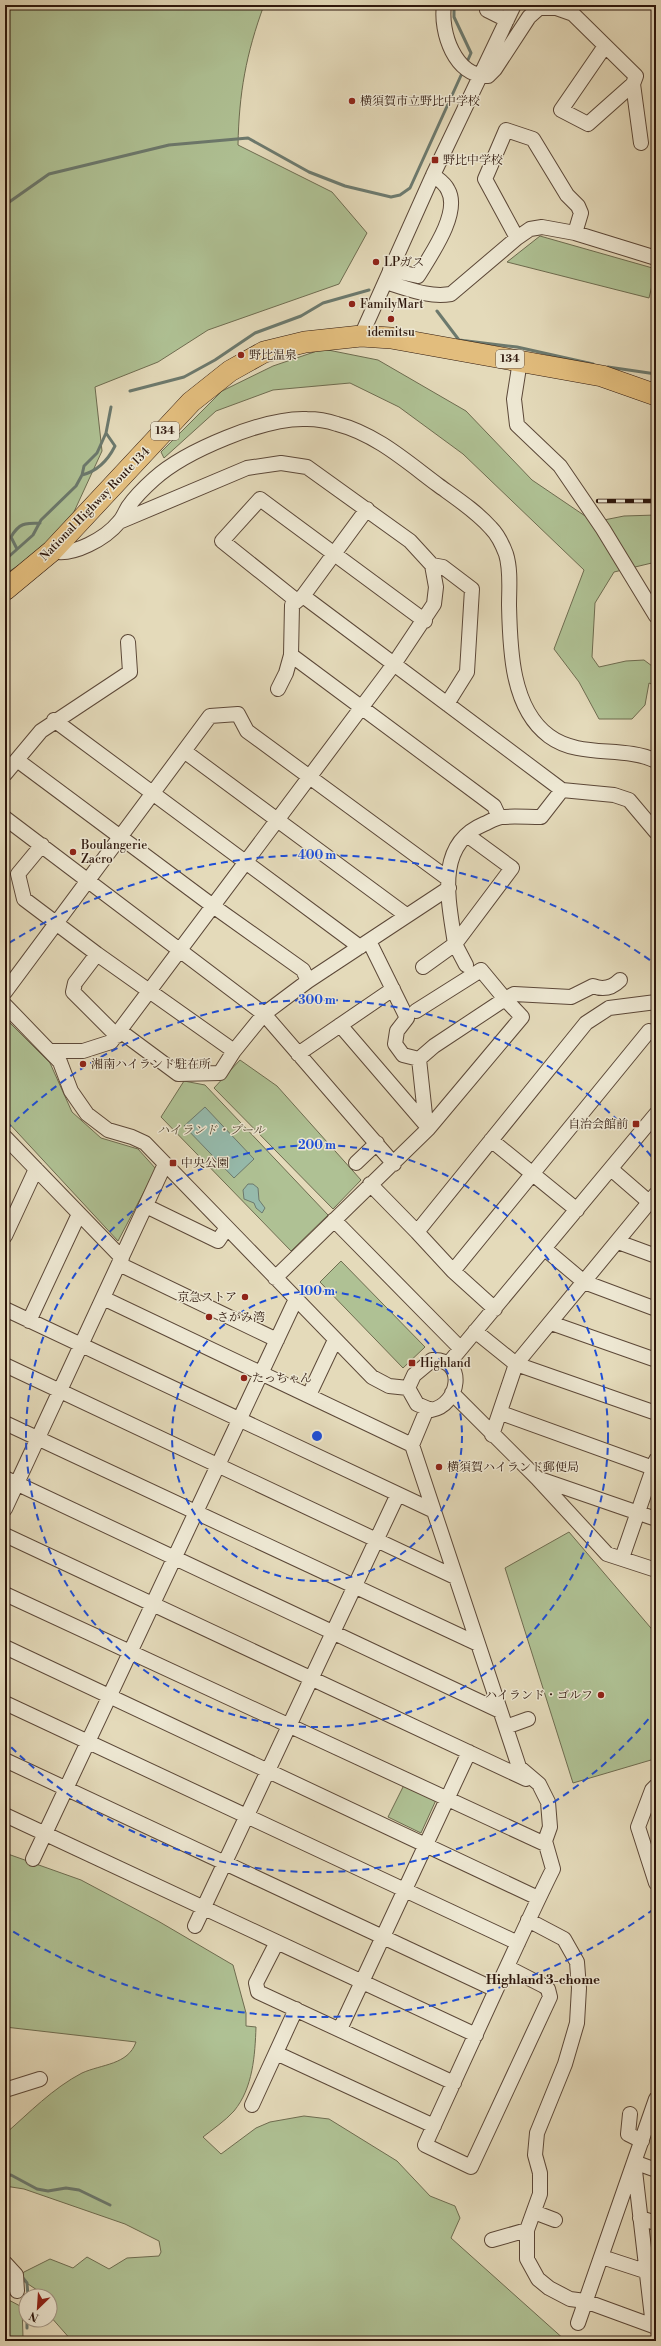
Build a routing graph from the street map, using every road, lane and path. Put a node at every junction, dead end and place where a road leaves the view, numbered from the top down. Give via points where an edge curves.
1 (444, 5) edge
2 (514, 5) edge
3 (487, 10) dead end
4 (507, 20) junction
5 (605, 46) junction
6 (470, 70) junction
7 (633, 84) junction
8 (641, 143) dead end
9 (433, 175) junction
10 (575, 233) junction
11 (517, 238) junction
12 (656, 258) edge
13 (388, 276) junction
14 (361, 336) junction
15 (520, 361) junction
16 (656, 395) edge
17 (367, 509) junction
18 (119, 522) junction
19 (52, 551) junction
20 (334, 554) junction
21 (432, 565) junction
22 (5, 590) edge
23 (300, 599) junction
24 (656, 616) edge
25 (424, 621) junction
26 (128, 642) dead end
27 (291, 655) junction
28 (394, 664) junction
29 (278, 689) dead end
30 (447, 704) junction
31 (361, 708) junction
32 (54, 720) junction
33 (184, 751) junction
34 (17, 760) junction
35 (656, 761) edge
36 (5, 774) edge
37 (310, 776) junction
38 (562, 790) junction
39 (153, 793) junction
40 (499, 817) junction
41 (5, 818) edge
42 (277, 820) junction
43 (656, 832) edge
44 (467, 835) junction
45 (121, 837) junction
46 (42, 845) junction
47 (246, 862) junction
48 (89, 880) junction
49 (448, 883) junction
50 (214, 906) junction
51 (406, 915) junction
52 (56, 924) junction
53 (364, 944) junction
54 (455, 944) junction
55 (181, 950) junction
56 (98, 954) junction
57 (466, 965) dead end
58 (423, 967) dead end
59 (620, 980) dead end
60 (308, 981) junction
61 (393, 989) junction
62 (5, 992) edge
63 (150, 992) junction
64 (505, 999) junction
65 (656, 1002) edge
66 (5, 1005) edge
67 (416, 1011) dead end
68 (264, 1014) junction
69 (340, 1025) junction
70 (650, 1030) dead end
71 (118, 1033) junction
72 (51, 1051) junction
73 (234, 1051) junction
74 (298, 1054) junction
75 (419, 1059) junction
76 (656, 1114) edge
77 (427, 1127) junction
78 (5, 1137) edge
79 (491, 1140) junction
80 (377, 1143) junction
81 (356, 1163) dead end
82 (165, 1164) junction
83 (394, 1164) junction
84 (36, 1169) junction
85 (611, 1169) junction
86 (532, 1173) junction
87 (370, 1184) junction
88 (654, 1200) edge
89 (146, 1206) junction
90 (577, 1210) junction
91 (79, 1214) junction
92 (334, 1220) junction
93 (224, 1232) dead end
94 (417, 1232) junction
95 (5, 1236) edge
96 (618, 1242) junction
97 (545, 1249) junction
98 (656, 1256) edge
99 (120, 1261) junction
100 (453, 1271) junction
101 (275, 1278) junction
102 (584, 1282) junction
103 (103, 1298) junction
104 (296, 1300) junction
105 (5, 1309) edge
106 (656, 1309) edge
107 (495, 1310) junction
108 (29, 1321) junction
109 (551, 1324) junction
110 (474, 1331) junction
111 (277, 1340) junction
112 (335, 1340) junction
113 (81, 1345) junction
114 (460, 1348) junction
115 (656, 1360) edge
116 (448, 1364) junction
117 (516, 1364) junction
118 (5, 1366) edge
119 (261, 1373) junction
120 (408, 1388) junction
121 (60, 1391) junction
122 (452, 1393) junction
123 (309, 1395) junction
124 (427, 1409) junction
125 (656, 1413) edge
126 (500, 1414) junction
127 (240, 1420) junction
128 (5, 1423) edge
129 (492, 1435) junction
130 (38, 1438) junction
131 (412, 1445) junction
132 (655, 1465) edge
133 (218, 1466) junction
134 (537, 1478) junction
135 (11, 1481) edge
136 (398, 1494) junction
137 (5, 1509) edge
138 (434, 1511) junction
139 (196, 1512) junction
140 (638, 1512) junction
141 (656, 1519) edge
142 (5, 1535) edge
143 (376, 1540) junction
144 (174, 1558) junction
145 (622, 1558) junction
146 (656, 1570) edge
147 (455, 1577) junction
148 (354, 1586) junction
149 (5, 1594) edge
150 (153, 1604) junction
151 (333, 1632) junction
152 (478, 1644) junction
153 (5, 1647) edge
154 (130, 1652) junction
155 (311, 1678) junction
156 (110, 1696) junction
157 (5, 1703) edge
158 (500, 1711) junction
159 (528, 1719) dead end
160 (289, 1726) junction
161 (506, 1727) junction
162 (88, 1742) junction
163 (469, 1752) junction
164 (5, 1760) edge
165 (268, 1771) junction
166 (539, 1784) junction
167 (656, 1786) edge
168 (66, 1788) junction
169 (447, 1799) junction
170 (652, 1803) edge
171 (5, 1814) edge
172 (246, 1816) junction
173 (45, 1833) junction
174 (545, 1844) junction
175 (426, 1845) junction
176 (652, 1856) edge
177 (33, 1859) dead end
178 (224, 1863) junction
179 (656, 1883) edge
180 (405, 1890) junction
181 (538, 1898) junction
182 (203, 1908) junction
183 (528, 1920) junction
184 (195, 1926) dead end
185 (383, 1937) junction
186 (276, 1942) junction
187 (518, 1943) junction
188 (507, 1967) junction
189 (362, 1982) junction
190 (496, 1990) junction
191 (296, 2009) junction
192 (340, 2029) junction
193 (476, 2035) junction
194 (276, 2053) junction
195 (40, 2079) dead end
196 (454, 2083) junction
197 (5, 2090) edge
198 (656, 2099) edge
199 (252, 2105) dead end
200 (630, 2114) dead end
201 (653, 2117) edge
202 (434, 2126) junction
203 (642, 2141) junction
204 (634, 2162) junction
205 (656, 2170) edge
206 (534, 2212) junction
207 (640, 2218) junction
208 (555, 2220) dead end
209 (656, 2223) edge
210 (527, 2230) junction
211 (492, 2240) dead end
212 (602, 2257) junction
213 (5, 2263) edge
214 (651, 2273) edge
215 (17, 2291) dead end
216 (585, 2301) junction
217 (578, 2323) dead end
218 (654, 2326) edge

1 - 6 street via 444,32 450,48
2 - 4 street
3 - 4 street
4 - 6 street
5 - 6 street via 573,14 556,8 539,8 529,17 488,76
5 - 7 street via 636,76
5 - 7 street via 561,110 588,124
6 - 9 street
7 - 8 street
9 - 13 street
9 - 13 street via 449,191 452,207 449,219 418,276
10 - 11 street via 542,226
10 - 11 street via 581,213 567,195 540,147 533,139 506,130 485,180
10 - 12 street
11 - 13 street via 451,294 424,294
13 - 14 street
14 - 15 highway, National Highway Route 134 / 134 via 391,338
14 - 19 highway, National Highway Route 134 / 134 via 305,342 264,352 230,371 191,402
15 - 16 highway, National Highway Route 134 / 134 via 602,376
15 - 24 street via 514,400 518,426 560,466 603,529
17 - 18 street via 306,467 281,463 247,468
17 - 20 street
17 - 21 street via 410,541
18 - 19 street via 78,550 60,553
18 - 35 street via 129,505 154,479 178,462 243,432 281,422 307,419 337,424 366,434 451,494 493,530 506,554 510,637 518,687 533,719 549,736 569,745 589,750 635,752
19 - 22 highway, National Highway Route 134 / 134
20 - 23 street
20 - 23 street via 260,499 222,541
20 - 25 street
21 - 25 street via 436,587 434,604
21 - 30 street via 443,567 472,589 467,672
23 - 27 street via 292,605
23 - 28 street
25 - 28 street
26 - 32 street via 130,672
27 - 29 street
27 - 31 street
28 - 30 street
28 - 31 street
30 - 38 street
31 - 37 street
31 - 40 street via 494,806
32 - 34 street via 40,731
32 - 39 street
33 - 37 street via 210,716 238,714 247,731
33 - 39 street
33 - 42 street
34 - 36 street
34 - 45 street
37 - 42 street
37 - 49 street
38 - 40 street via 541,817
38 - 43 street via 614,795 629,800
39 - 45 street
39 - 47 street
40 - 44 street via 472,829
41 - 46 street
42 - 47 street
42 - 51 street
44 - 49 street via 452,855
44 - 54 street via 512,868
45 - 48 street
45 - 50 street
46 - 48 street
46 - 52 street via 18,874 24,899
47 - 50 street
47 - 53 street
48 - 52 street
48 - 55 street
49 - 51 street
49 - 54 street
50 - 55 street
50 - 60 street via 303,970
51 - 53 street
52 - 56 street
52 - 62 street
53 - 60 street
53 - 61 street
54 - 57 street
54 - 58 street
55 - 63 street
55 - 68 street
56 - 63 street
56 - 71 street via 75,982 73,992
59 - 64 street via 613,987 593,986 571,997 514,994
60 - 68 street
61 - 69 street
61 - 75 street via 407,1018 397,1031 395,1044 403,1055
63 - 71 street
63 - 73 street
64 - 67 street via 481,970
64 - 75 street via 434,1046
64 - 77 street via 522,1017
65 - 79 street via 610,1008 586,1023
66 - 72 street
68 - 73 street
68 - 74 street
69 - 74 street
69 - 77 street
70 - 86 street
71 - 72 street via 111,1042 83,1051
71 - 73 street via 178,1074 220,1073
72 - 82 street via 63,1068 77,1103 87,1114 108,1130 141,1140
74 - 80 street
75 - 77 street
76 - 85 street
77 - 83 street
78 - 84 street
79 - 86 street
79 - 94 street
80 - 81 street
80 - 83 street
82 - 89 street
82 - 101 street
83 - 87 street
84 - 91 street
84 - 95 street
85 - 88 street
85 - 90 street
86 - 90 street
86 - 100 street
87 - 92 street
87 - 94 street
88 - 96 street
89 - 93 street via 218,1241
89 - 99 street
90 - 97 street
91 - 99 street
91 - 108 street
92 - 101 street
92 - 114 street
94 - 100 street
96 - 98 street
96 - 102 street
97 - 102 street
97 - 107 street
99 - 103 street
99 - 111 street
100 - 107 street
101 - 104 street
102 - 106 street
102 - 109 street
103 - 113 street
103 - 119 street
104 - 111 street
104 - 112 street
105 - 108 street
107 - 110 street
108 - 113 street
109 - 115 street
109 - 117 street
110 - 114 street
110 - 117 street
111 - 119 street
112 - 120 street via 378,1381 389,1386
112 - 123 street
113 - 121 street
113 - 127 street
114 - 116 street
116 - 120 street via 429,1361 414,1375
116 - 122 street via 457,1381
117 - 125 street
117 - 126 street
118 - 121 street
119 - 123 street
119 - 127 street
120 - 124 street via 417,1404
121 - 130 street
121 - 133 street
122 - 124 street via 438,1408
122 - 129 street
123 - 131 street
124 - 131 street
126 - 129 street
126 - 132 street
127 - 133 street
127 - 136 street
128 - 130 street
129 - 134 street
130 - 135 street
130 - 139 street
131 - 138 street
132 - 140 street
133 - 139 street
133 - 143 street
134 - 140 street
134 - 145 street via 607,1554
135 - 137 street
135 - 144 street
136 - 138 street
136 - 143 street
138 - 147 street
139 - 144 street
139 - 148 street
140 - 141 street
140 - 145 street
142 - 150 street
143 - 147 street
143 - 148 street
144 - 150 street
144 - 151 street
145 - 146 street
147 - 152 street
148 - 151 street
148 - 152 street
149 - 154 street
150 - 154 street
150 - 155 street
151 - 155 street
151 - 158 street
152 - 158 street
153 - 156 street
154 - 156 street
154 - 160 street
155 - 160 street
155 - 163 street
156 - 162 street
156 - 165 street
157 - 162 street
158 - 161 street
159 - 161 street
160 - 165 street
160 - 169 street
161 - 166 street via 519,1767
162 - 168 street
162 - 172 street
163 - 166 street
163 - 169 street
164 - 168 street
165 - 172 street
165 - 175 street
166 - 174 street via 548,1802 550,1827
167 - 170 street
168 - 173 street
168 - 178 street
169 - 174 street
169 - 175 street
170 - 176 street via 638,1828
171 - 173 street
172 - 178 street
172 - 180 street
173 - 177 street
173 - 182 street
174 - 181 street via 552,1869
175 - 180 street
175 - 181 street
176 - 179 street
178 - 182 street
178 - 185 street
180 - 185 street
180 - 187 street
181 - 183 street
182 - 184 street
182 - 186 street
183 - 187 street
183 - 206 street via 564,1939 577,1962 579,1988 577,2024 537,2133 535,2155 540,2173 540,2194
185 - 189 street
185 - 190 street
186 - 189 street
186 - 191 street via 256,1983 258,1992
187 - 188 street
188 - 190 street
188 - 202 street via 544,1986 548,1989 550,1997 471,2167 425,2145
189 - 192 street
189 - 193 street
190 - 193 street
191 - 192 street
191 - 194 street
192 - 196 street
193 - 196 street
194 - 199 street
194 - 202 street
195 - 197 street
196 - 202 street
198 - 201 street
200 - 203 street via 628,2134
201 - 203 street
203 - 204 street
204 - 205 street
204 - 207 street
204 - 212 street
206 - 208 street
206 - 210 street
207 - 209 street
207 - 214 street
210 - 211 street
210 - 216 street via 528,2260 538,2279 570,2299
212 - 214 street
212 - 216 street
213 - 215 street via 16,2275
214 - 218 street
216 - 217 street
216 - 218 street

